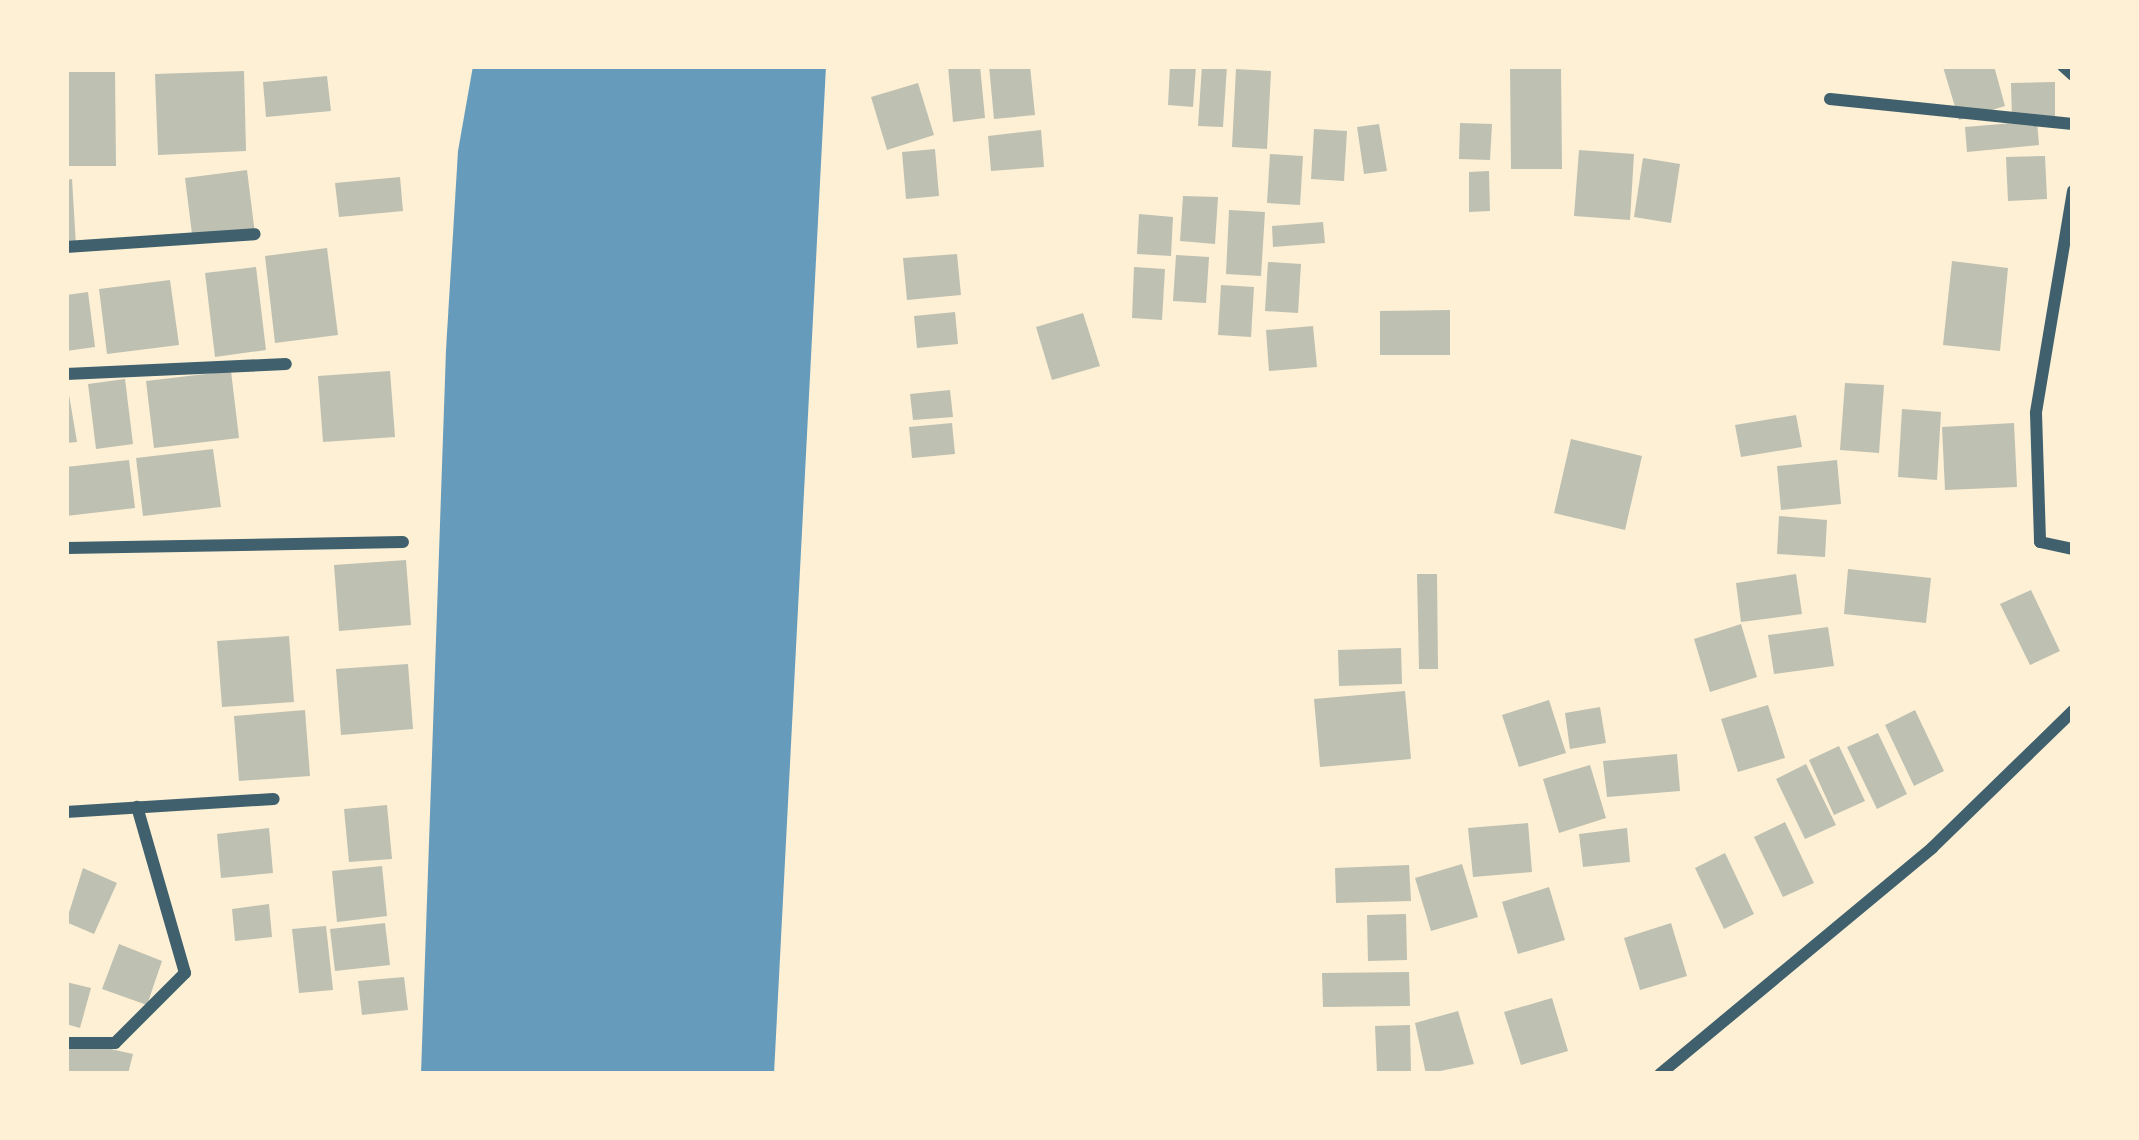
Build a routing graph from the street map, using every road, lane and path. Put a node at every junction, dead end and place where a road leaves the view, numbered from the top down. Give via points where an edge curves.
1 (2063, 66) edge
2 (2073, 75) edge
3 (1830, 99) dead end
4 (2073, 124) edge
5 (2073, 190) edge
6 (255, 233) dead end
7 (66, 247) edge
8 (286, 364) dead end
9 (66, 374) edge
10 (403, 542) dead end
11 (66, 548) edge
12 (2073, 549) edge
13 (2073, 711) edge
14 (274, 799) dead end
15 (137, 808) junction
16 (66, 812) edge
17 (66, 1043) edge
18 (1660, 1074) edge

1 - 2 street
3 - 4 street
5 - 12 street via 2036,413 2040,542
6 - 7 street
8 - 9 street
10 - 11 street
13 - 18 street via 1932,848
14 - 15 street
15 - 16 street
15 - 17 street via 185,973 115,1043

